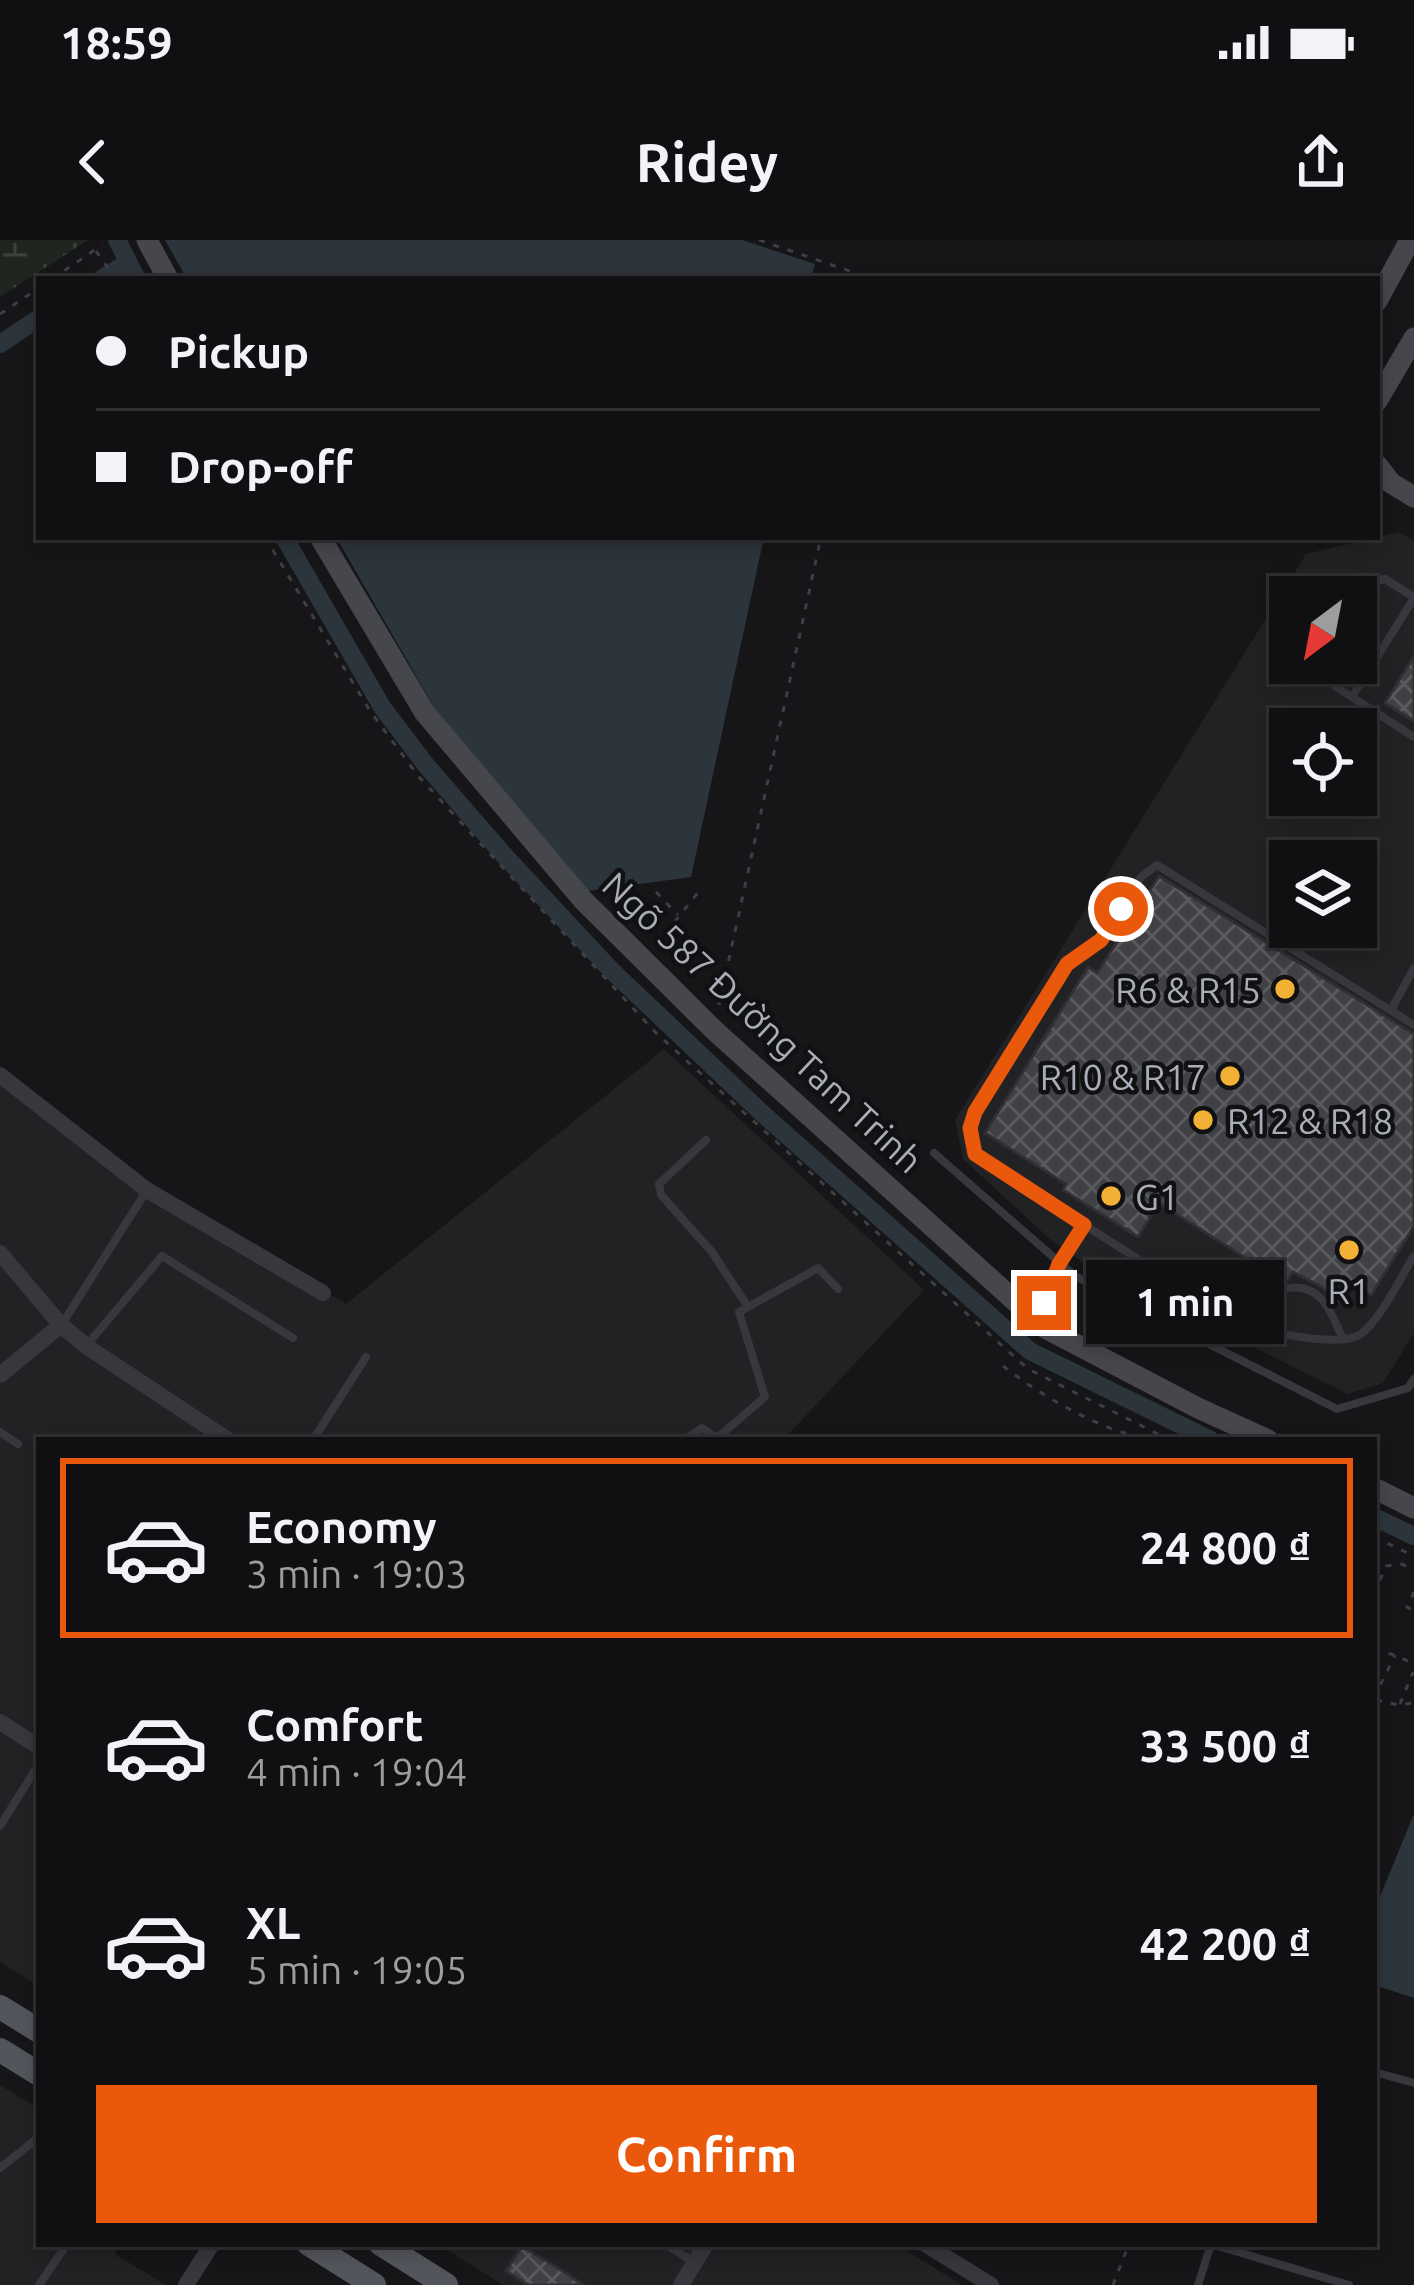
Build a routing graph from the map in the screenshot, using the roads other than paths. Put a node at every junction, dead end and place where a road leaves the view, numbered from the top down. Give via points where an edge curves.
1 (147, 240) edge
2 (1409, 240) edge
3 (166, 276) edge
4 (1380, 296) edge
5 (1414, 338) edge
6 (1380, 396) edge
7 (1380, 469) edge
8 (1414, 497) edge
9 (322, 540) edge
10 (1377, 581) edge
11 (1414, 598) edge
12 (1331, 684) edge
13 (1352, 698) junction
14 (1414, 736) edge
15 (1414, 968) edge
16 (1391, 1010) junction
17 (1414, 1025) edge
18 (0, 1075) edge
19 (706, 1140) dead end
20 (934, 1153) dead end
21 (147, 1190) junction
22 (1084, 1225) junction
23 (0, 1253) edge
24 (1414, 1256) edge
25 (1059, 1264) junction
26 (838, 1289) dead end
27 (323, 1293) dead end
28 (748, 1307) junction
29 (61, 1325) junction
30 (1045, 1328) junction
31 (1260, 1329) junction
32 (293, 1338) dead end
33 (1343, 1339) junction
34 (86, 1346) junction
35 (366, 1357) dead end
36 (0, 1375) edge
37 (1414, 1379) edge
38 (0, 1432) edge
39 (223, 1437) edge
40 (315, 1437) edge
41 (688, 1437) edge
42 (716, 1437) edge
43 (718, 1437) edge
44 (1261, 1437) edge
45 (18, 1444) dead end
46 (1377, 1490) edge
47 (1414, 1508) edge
48 (0, 1722) edge
49 (36, 1745) edge
50 (36, 1769) edge
51 (0, 1826) edge
52 (0, 2007) edge
53 (36, 2029) edge
54 (0, 2050) edge
55 (36, 2072) edge
56 (1377, 2073) edge
57 (1414, 2083) edge
58 (36, 2139) edge
59 (0, 2168) edge
60 (65, 2247) edge
61 (210, 2247) edge
62 (313, 2247) edge
63 (670, 2247) edge
64 (704, 2247) edge
65 (930, 2247) edge
66 (1209, 2247) edge
67 (1220, 2247) edge
68 (409, 2252) edge
69 (695, 2262) junction
70 (38, 2285) edge
71 (186, 2285) edge
72 (374, 2285) edge
73 (446, 2285) edge
74 (681, 2285) edge
75 (991, 2285) edge
76 (1198, 2285) edge
77 (1349, 2285) edge

1 - 3 street
2 - 4 street
5 - 6 street
7 - 8 street
9 - 30 street, Ngõ 587 Đường Tam Trinh via 424,712 583,901 713,1030
10 - 11 lane
11 - 13 lane
12 - 13 lane
13 - 14 lane
15 - 16 lane
16 - 17 lane
16 - 22 lane via 1166,868 1148,869 1101,940 1067,964 970,1120 975,1154
18 - 21 street
19 - 28 lane via 659,1184 661,1195
20 - 25 lane
21 - 27 street
21 - 29 lane
22 - 25 lane
22 - 31 lane
23 - 29 street
24 - 33 lane via 1372,1322
25 - 30 lane via 1044,1303
25 - 37 lane via 1337,1409 1408,1388
26 - 28 lane via 818,1268
28 - 43 lane via 739,1312 765,1397
29 - 34 street
29 - 36 street
30 - 44 street, Ngõ 587 Đường Tam Trinh
31 - 33 lane
31 - 33 lane via 1283,1289 1298,1287 1318,1295
32 - 34 lane via 162,1256
34 - 39 street
35 - 40 lane
38 - 45 lane
41 - 42 lane via 702,1428
46 - 47 street
48 - 49 street
50 - 51 lane
52 - 53 main road
54 - 55 main road
56 - 57 lane
58 - 59 lane
60 - 70 lane
61 - 71 street
62 - 72 main road
63 - 69 lane
64 - 69 street
65 - 75 street
66 - 76 lane
67 - 77 lane
68 - 73 main road
69 - 74 street

